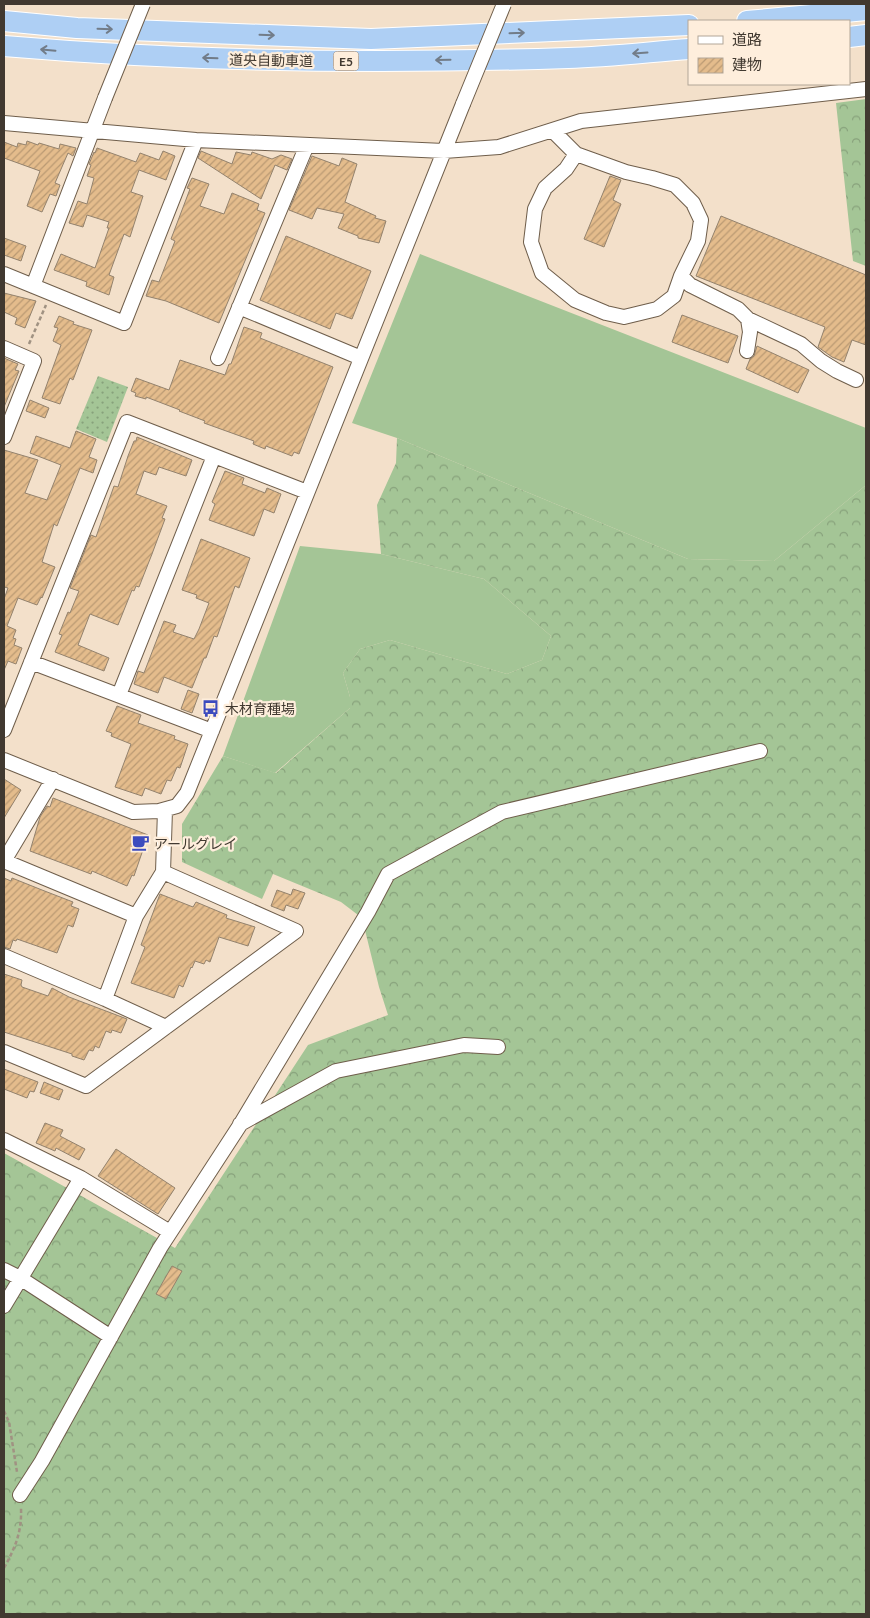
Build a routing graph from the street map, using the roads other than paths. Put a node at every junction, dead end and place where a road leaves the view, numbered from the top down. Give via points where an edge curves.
1 (143, 4) edge
2 (504, 4) edge
3 (866, 4) edge
4 (866, 10) edge
5 (761, 20) edge
6 (764, 20) edge
7 (4, 21) edge
8 (688, 25) edge
9 (866, 36) edge
10 (850, 37) edge
11 (4, 46) edge
12 (688, 49) edge
13 (866, 89) edge
14 (4, 124) edge
15 (92, 131) junction
16 (553, 131) junction
17 (196, 140) junction
18 (307, 145) junction
19 (444, 151) junction
20 (576, 154) junction
21 (4, 274) edge
22 (681, 276) junction
23 (33, 286) junction
24 (239, 308) junction
25 (748, 319) junction
26 (4, 348) edge
27 (747, 351) dead end
28 (218, 358) dead end
29 (361, 358) junction
30 (856, 380) dead end
31 (4, 437) edge
32 (214, 456) junction
33 (307, 492) junction
34 (31, 662) junction
35 (119, 695) junction
36 (4, 730) edge
37 (212, 731) junction
38 (760, 751) dead end
39 (4, 760) edge
40 (52, 779) junction
41 (165, 810) junction
42 (4, 861) edge
43 (163, 872) junction
44 (136, 916) junction
45 (4, 956) edge
46 (105, 999) junction
47 (166, 1027) junction
48 (498, 1047) dead end
49 (4, 1052) edge
50 (240, 1125) junction
51 (4, 1140) edge
52 (81, 1178) junction
53 (170, 1232) junction
54 (4, 1270) edge
55 (20, 1278) junction
56 (4, 1306) edge
57 (111, 1337) junction
58 (20, 1495) dead end

1 - 15 street, bridge
2 - 19 street, bridge
3 - 5 highway
4 - 6 highway
7 -> 8 highway, 道央自動車道 / E5 via 77,28 371,39
9 - 10 highway
12 -> 11 highway, 道央自動車道 / E5 via 570,58 288,61 94,54
13 - 16 street via 581,121
14 - 15 street
15 - 17 street
15 - 23 street
16 - 19 street via 499,147
16 - 20 street
17 - 18 street
17 - 23 street via 124,323
18 - 19 street
18 - 24 street
19 - 29 street
20 - 22 street via 675,185 694,203 701,220 698,241
20 - 22 street via 566,169 545,188 535,208 530,242 542,274 575,300 624,317 658,309 674,296
21 - 23 street
22 - 25 street via 690,285 738,309
24 - 28 street
24 - 29 street
25 - 27 street
25 - 30 street via 801,344 821,361
26 - 31 street via 34,361
29 - 33 street
32 - 33 street
32 - 34 street via 128,422
32 - 35 street
33 - 37 street
34 - 35 street
34 - 36 street
35 - 37 street
37 - 41 street via 187,794 177,806
38 - 50 street via 502,812 388,874
39 - 40 street
40 - 41 street via 134,812
40 - 42 street
41 - 43 street
42 - 44 street
43 - 44 street
43 - 47 street via 296,930
44 - 46 street
45 - 46 street
46 - 47 street
47 - 49 street via 86,1086
48 - 50 street via 464,1045 336,1071
50 - 53 street
51 - 52 street
52 - 53 street
52 - 55 street
53 - 57 street
54 - 55 street
55 - 56 street
55 - 57 street
57 - 58 street

